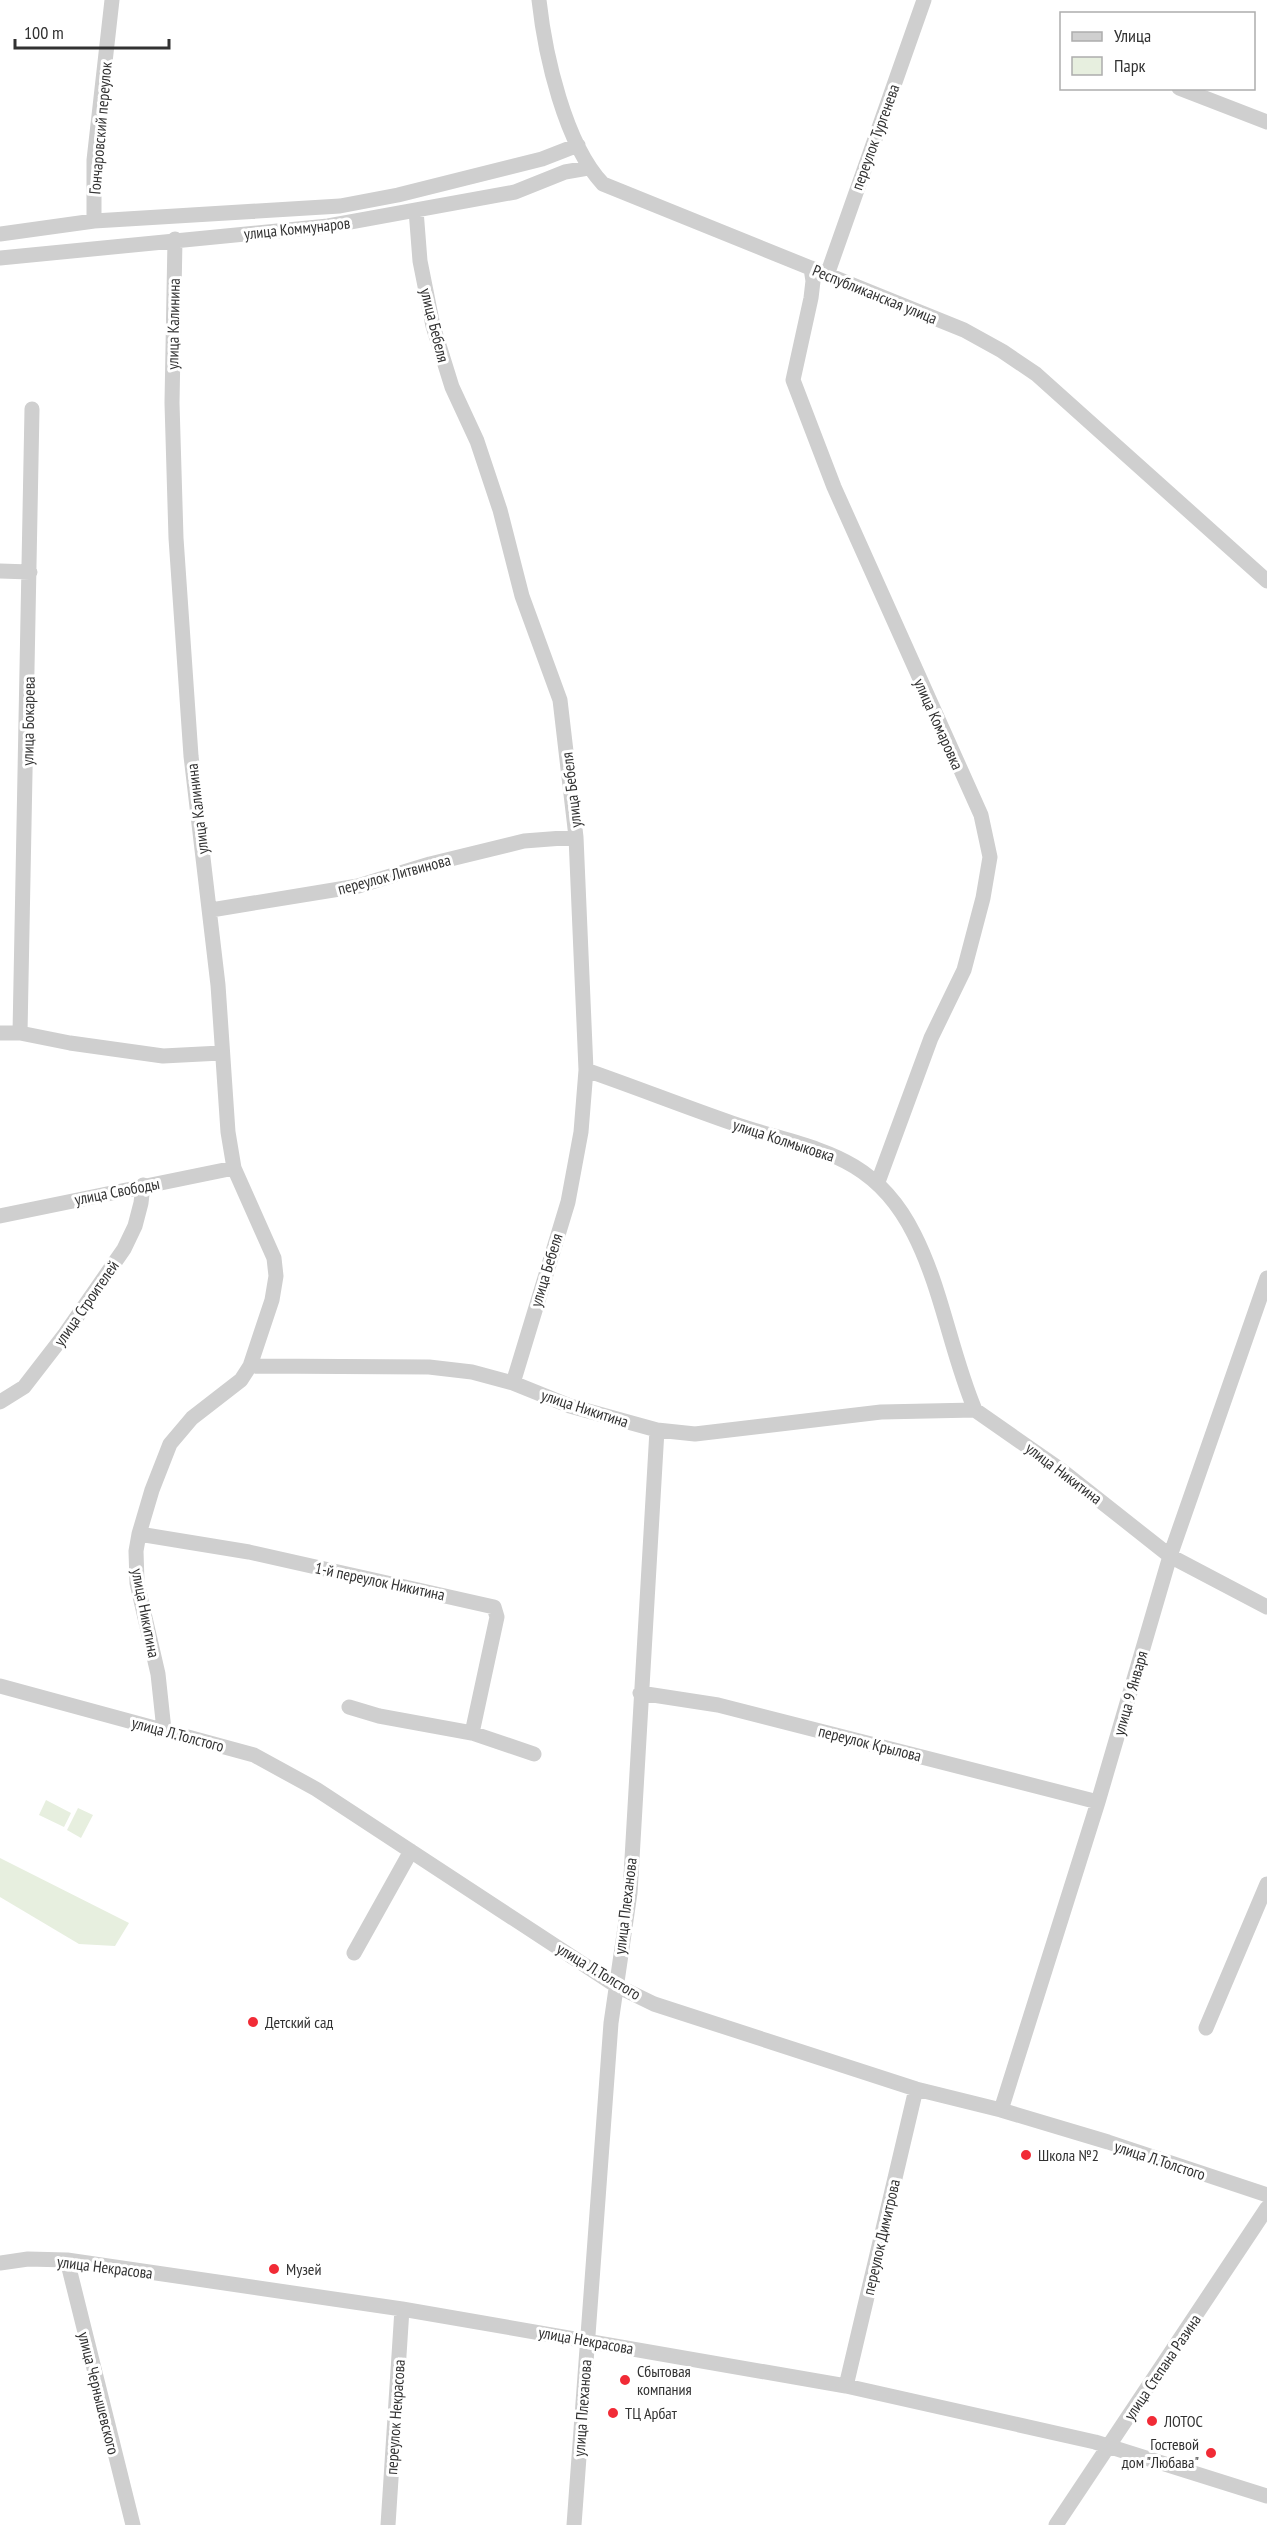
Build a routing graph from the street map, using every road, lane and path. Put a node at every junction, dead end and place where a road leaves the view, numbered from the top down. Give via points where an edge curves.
1 (112, 0) edge
2 (540, 0) edge
3 (924, 0) edge
4 (1184, 90) edge
5 (1267, 122) edge
6 (578, 145) junction
7 (588, 168) junction
8 (416, 210) junction
9 (94, 221) junction
10 (0, 234) edge
11 (175, 239) junction
12 (0, 258) edge
13 (811, 268) junction
14 (827, 274) junction
15 (32, 409) dead end
16 (0, 571) edge
17 (30, 572) junction
18 (1267, 581) edge
19 (576, 837) junction
20 (211, 910) junction
21 (0, 1033) edge
22 (20, 1033) junction
23 (221, 1053) junction
24 (586, 1070) junction
25 (234, 1168) junction
26 (878, 1182) junction
27 (142, 1185) junction
28 (0, 1216) edge
29 (1267, 1278) edge
30 (250, 1366) junction
31 (513, 1383) junction
32 (0, 1402) edge
33 (975, 1410) junction
34 (657, 1430) junction
35 (139, 1534) junction
36 (1170, 1556) junction
37 (1267, 1607) edge
38 (0, 1686) edge
39 (640, 1693) junction
40 (349, 1707) dead end
41 (164, 1730) junction
42 (472, 1732) junction
43 (534, 1754) dead end
44 (1098, 1802) junction
45 (411, 1851) junction
46 (1267, 1884) edge
47 (354, 1953) dead end
48 (615, 1985) junction
49 (1206, 2028) dead end
50 (916, 2089) junction
51 (1001, 2110) junction
52 (1267, 2195) edge
53 (1267, 2208) edge
54 (67, 2260) junction
55 (0, 2263) edge
56 (402, 2309) junction
57 (588, 2341) junction
58 (846, 2386) junction
59 (1110, 2447) junction
60 (1267, 2496) edge
61 (133, 2525) edge
62 (388, 2525) edge
63 (574, 2525) edge
64 (1056, 2525) edge

1 - 9 street, Гончаровский переулок via 94,160
2 - 6 street, Республиканская улица via 551,72
3 - 14 street, переулок Тургенева
4 - 5 street
6 - 7 street, Республиканская улица
6 - 9 street, улица Коммунаров via 542,159 340,206
7 - 8 street, улица Коммунаров via 565,172 515,192
7 - 13 street, Республиканская улица via 603,184
8 - 11 street, улица Коммунаров via 328,226
8 - 19 street, улица Бебеля via 420,261 433,326 452,387 477,441 522,596 560,700
9 - 10 street, улица Коммунаров
11 - 12 street, улица Коммунаров
11 - 20 street, улица Калинина via 172,403 176,538 191,756
13 - 14 street, Республиканская улица
13 - 26 street, улица Комаровка via 811,298 793,380 834,487 981,816 990,857 964,970 932,1038
14 - 18 street, Республиканская улица via 964,330 1036,374
15 - 17 street, улица Бокарева
16 - 17 street
17 - 22 street, улица Бокарева
19 - 20 street, переулок Литвинова via 524,841 358,886
19 - 24 street, улица Бебеля
20 - 23 street, улица Калинина
21 - 22 street
22 - 23 street via 163,1056
23 - 25 street, улица Калинина
24 - 26 street, улица Колмыковка via 735,1124 825,1150
24 - 31 street, улица Бебеля via 568,1202
25 - 27 street, улица Свободы
25 - 30 street, улица Калинина via 274,1258 276,1276
26 - 33 street, улица Колмыковка via 914,1233 926,1261
27 - 28 street, улица Свободы
27 - 32 street, улица Строителей via 135,1226 124,1249 24,1387
29 - 36 street, улица 9 Января
30 - 31 street, улица Никитина via 429,1366
30 - 35 street, улица Никитина via 241,1380 192,1418 170,1444
31 - 34 street, улица Никитина via 570,1406
33 - 34 street, улица Никитина via 881,1412 704,1434
33 - 36 street, улица Никитина via 1061,1470
34 - 39 street, улица Плеханова
35 - 41 street, улица Никитина via 137,1583 158,1674
35 - 42 street, 1-й переулок Никитина via 249,1552 494,1607 497,1617
36 - 37 street, улица Никитина
36 - 44 street, улица 9 Января
38 - 41 street, улица Л.Толстого
39 - 44 street, переулок Крылова via 718,1704
39 - 48 street, улица Плеханова via 630,1893
40 - 42 street
41 - 45 street, улица Л.Толстого via 254,1755 316,1789
42 - 43 street
44 - 51 street, улица 9 Января
45 - 47 street
45 - 48 street, улица Л.Толстого
46 - 49 street
48 - 50 street, улица Л.Толстого via 654,2004
48 - 57 street, улица Плеханова
50 - 51 street, улица Л.Толстого
50 - 58 street, переулок Димитрова
51 - 52 street, улица Л.Толстого
53 - 59 street, улица Степана Разина
54 - 55 street, улица Некрасова
54 - 56 street, улица Некрасова
54 - 61 street, улица Чернышевского
56 - 57 street, улица Некрасова
56 - 62 street, переулок Некрасова
57 - 58 street, улица Некрасова
57 - 63 street, улица Плеханова
58 - 59 street, улица Некрасова
59 - 60 street, улица Некрасова
59 - 64 street, улица Степана Разина

